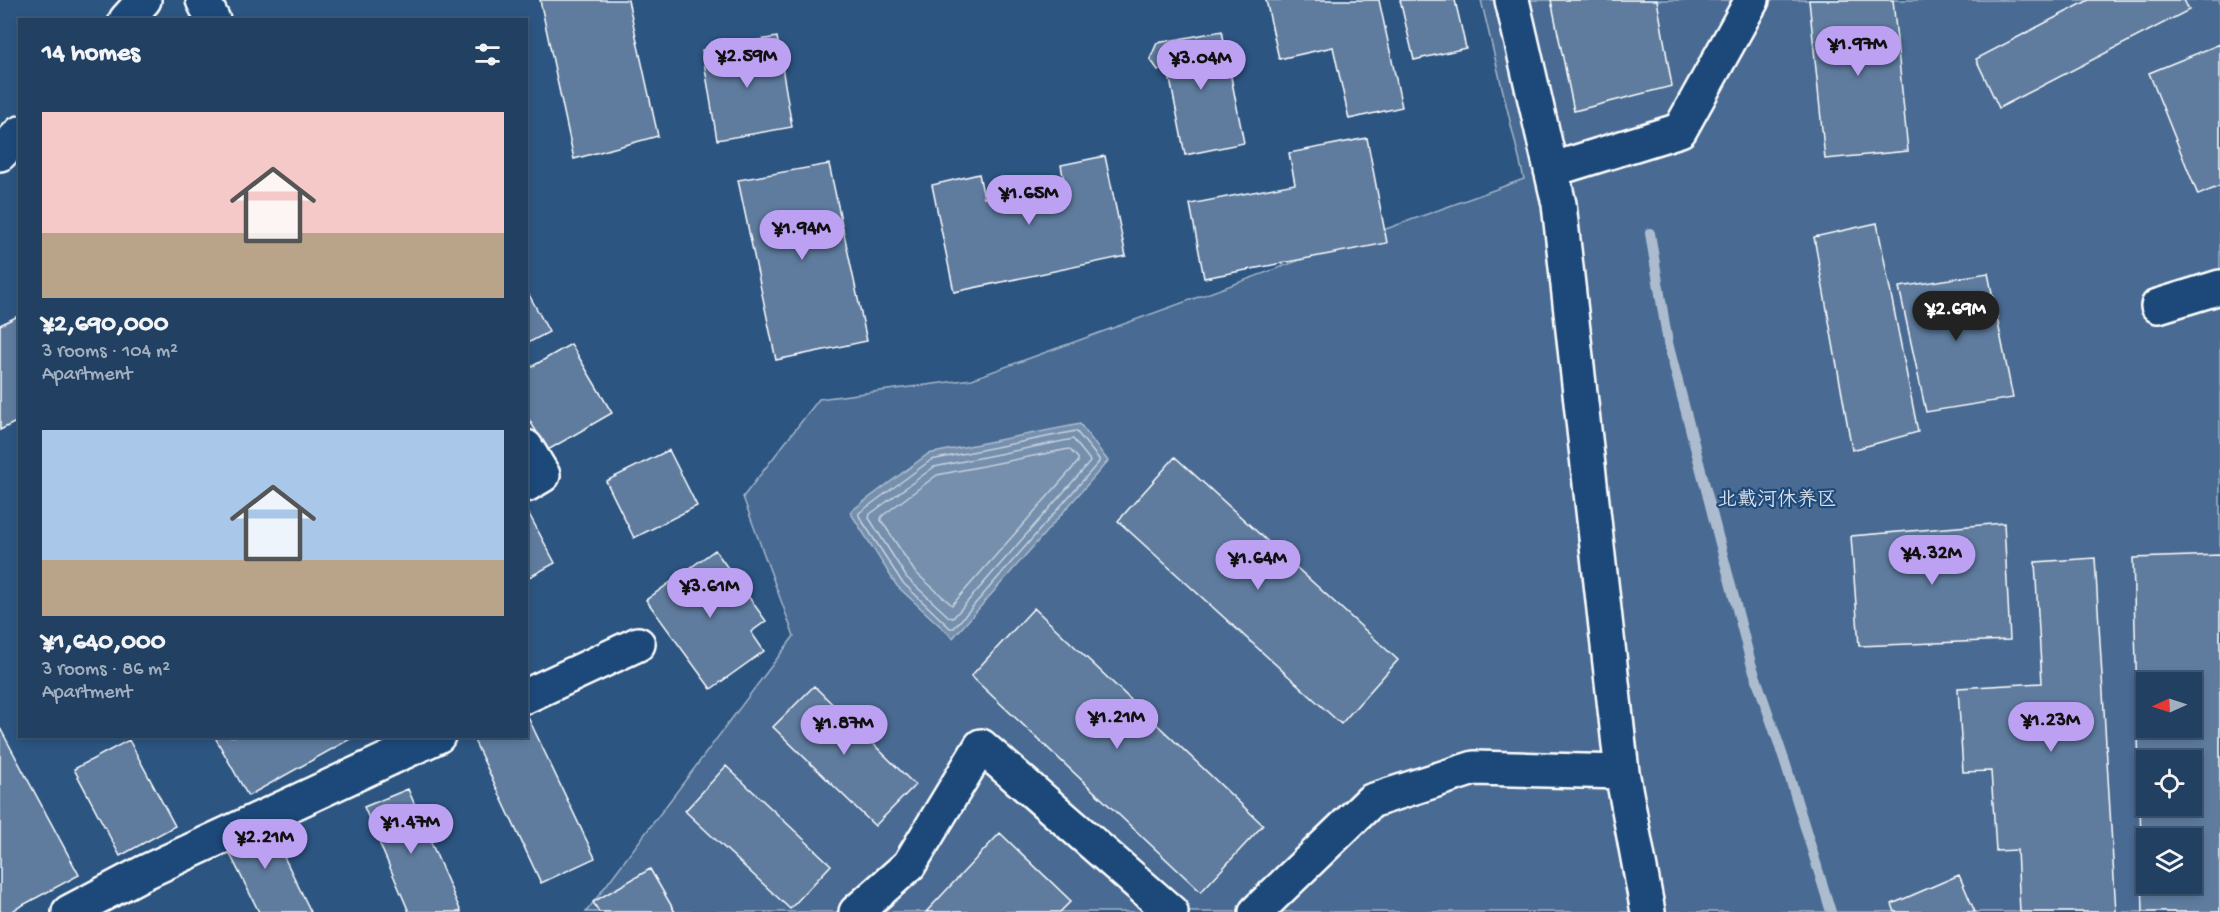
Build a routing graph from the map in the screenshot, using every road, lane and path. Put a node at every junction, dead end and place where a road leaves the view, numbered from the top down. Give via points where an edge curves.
1 (144, 0) edge
2 (203, 0) edge
3 (1512, 0) edge
4 (1752, 0) edge
5 (128, 18) edge
6 (212, 18) edge
7 (18, 135) edge
8 (0, 154) edge
9 (1551, 170) junction
10 (2220, 287) edge
11 (2158, 306) dead end
12 (528, 450) edge
13 (528, 484) edge
14 (638, 644) dead end
15 (528, 695) edge
16 (434, 738) edge
17 (1622, 772) junction
18 (69, 912) edge
19 (856, 912) edge
20 (1171, 912) edge
21 (1256, 912) edge
22 (1648, 912) edge

1 - 5 street
2 - 6 street
3 - 9 street
4 - 9 street via 1680,130
7 - 8 street
9 - 17 street via 1559,204
10 - 11 street
12 - 13 street via 543,475
14 - 15 street
16 - 18 street via 142,873
17 - 21 street via 1474,768 1371,801
17 - 22 street
19 - 20 street via 909,865 981,746

